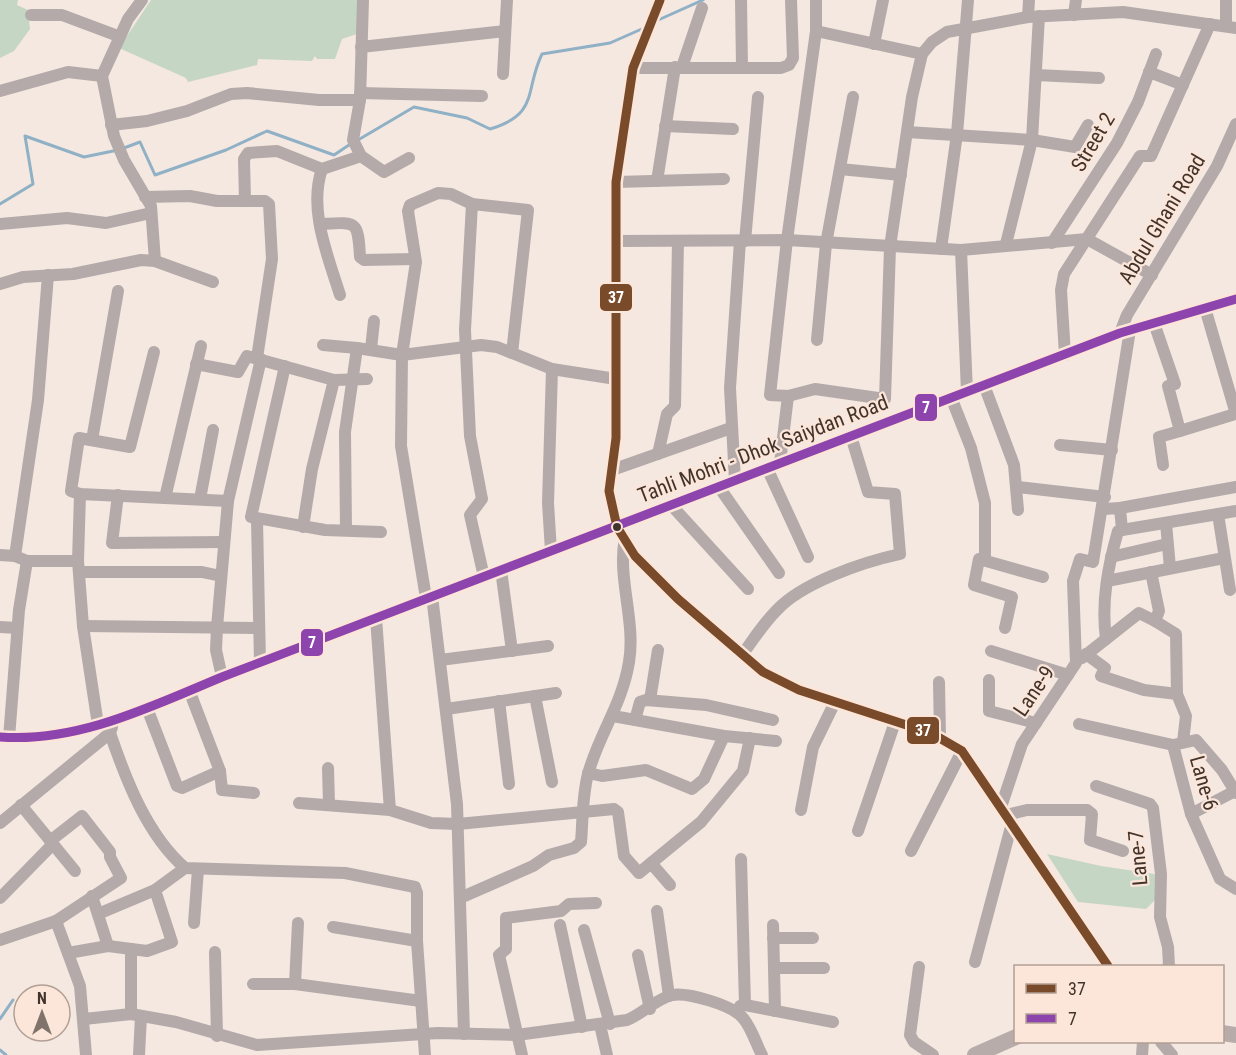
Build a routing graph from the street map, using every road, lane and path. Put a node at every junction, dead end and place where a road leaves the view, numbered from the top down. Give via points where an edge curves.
1 (142, 0) edge
2 (363, 0) edge
3 (507, 0) edge
4 (660, 0) edge
5 (741, 0) edge
6 (790, 0) edge
7 (816, 0) edge
8 (883, 0) edge
9 (968, 0) edge
10 (1029, 0) edge
11 (1076, 0) edge
12 (1226, 0) edge
13 (702, 8) dead end
14 (31, 15) dead end
15 (1074, 15) junction
16 (1034, 17) junction
17 (1210, 24) junction
18 (1231, 27) edge
19 (966, 28) junction
20 (505, 30) junction
21 (816, 31) junction
22 (118, 36) junction
23 (873, 44) junction
24 (362, 47) junction
25 (922, 54) junction
26 (1156, 54) dead end
27 (678, 67) junction
28 (742, 67) junction
29 (633, 68) junction
30 (1149, 72) junction
31 (503, 74) dead end
32 (1036, 75) junction
33 (102, 76) junction
34 (1099, 78) dead end
35 (1183, 85) junction
36 (0, 91) edge
37 (360, 96) junction
38 (482, 96) dead end
39 (758, 97) dead end
40 (854, 97) dead end
41 (1236, 124) edge
42 (1088, 125) dead end
43 (665, 126) junction
44 (733, 129) dead end
45 (113, 130) junction
46 (907, 132) junction
47 (957, 134) junction
48 (1032, 140) junction
49 (357, 148) junction
50 (409, 158) dead end
51 (322, 169) junction
52 (840, 169) junction
53 (901, 175) junction
54 (724, 179) dead end
55 (657, 181) junction
56 (616, 182) junction
57 (145, 196) junction
58 (245, 201) junction
59 (472, 204) junction
60 (151, 213) junction
61 (0, 224) edge
62 (321, 224) junction
63 (1087, 239) junction
64 (787, 240) junction
65 (617, 241) junction
66 (678, 241) junction
67 (742, 241) junction
68 (1052, 243) junction
69 (826, 244) junction
70 (1006, 244) junction
71 (890, 247) junction
72 (940, 249) junction
73 (961, 250) junction
74 (415, 259) junction
75 (155, 261) junction
76 (1152, 274) junction
77 (48, 275) junction
78 (213, 282) dead end
79 (0, 284) edge
80 (118, 291) dead end
81 (339, 295) dead end
82 (1236, 299) edge
83 (1205, 308) junction
84 (374, 321) dead end
85 (1154, 323) junction
86 (1125, 332) junction
87 (817, 340) dead end
88 (323, 345) dead end
89 (467, 345) junction
90 (201, 346) dead end
91 (357, 348) junction
92 (371, 350) junction
93 (154, 352) dead end
94 (512, 353) junction
95 (402, 355) junction
96 (1065, 355) junction
97 (259, 358) junction
98 (196, 364) junction
99 (285, 366) junction
100 (552, 369) junction
101 (367, 379) dead end
102 (616, 379) junction
103 (334, 380) junction
104 (353, 380) junction
105 (984, 385) junction
106 (967, 392) junction
107 (788, 396) junction
108 (951, 398) junction
109 (1236, 414) edge
110 (731, 428) junction
111 (213, 430) dead end
112 (1180, 431) junction
113 (851, 436) junction
114 (92, 440) junction
115 (1060, 445) dead end
116 (1112, 450) junction
117 (658, 454) junction
118 (780, 463) junction
119 (1163, 465) dead end
120 (767, 468) junction
121 (612, 470) junction
122 (735, 480) junction
123 (719, 487) junction
124 (1018, 488) junction
125 (1236, 488) edge
126 (80, 494) junction
127 (118, 495) junction
128 (165, 498) junction
129 (200, 499) junction
130 (228, 501) junction
131 (1104, 503) junction
132 (672, 506) junction
133 (1120, 508) junction
134 (1018, 510) dead end
135 (1236, 511) edge
136 (1218, 514) junction
137 (257, 520) junction
138 (1166, 523) junction
139 (303, 527) junction
140 (617, 527) junction
141 (346, 530) junction
142 (1122, 530) junction
143 (381, 532) dead end
144 (625, 538) junction
145 (224, 542) junction
146 (1167, 544) junction
147 (551, 551) junction
148 (0, 555) edge
149 (15, 556) junction
150 (808, 557) dead end
151 (1110, 557) junction
152 (1224, 558) junction
153 (985, 559) junction
154 (1080, 559) joint
155 (27, 561) junction
156 (79, 566) junction
157 (1170, 568) junction
158 (501, 570) junction
159 (1151, 572) junction
160 (779, 573) dead end
161 (221, 576) junction
162 (484, 577) junction
163 (1043, 577) dead end
164 (1107, 581) junction
165 (748, 589) dead end
166 (1230, 590) dead end
167 (429, 597) junction
168 (376, 618) junction
169 (1155, 621) junction
170 (83, 626) junction
171 (0, 627) edge
172 (217, 627) junction
173 (17, 628) junction
174 (259, 628) junction
175 (1005, 628) dead end
176 (1106, 639) junction
177 (548, 646) dead end
178 (658, 650) dead end
179 (512, 651) junction
180 (991, 651) dead end
181 (742, 654) junction
182 (1086, 654) junction
183 (440, 660) junction
184 (260, 663) junction
185 (1076, 663) junction
186 (1068, 675) junction
187 (222, 677) junction
188 (989, 680) dead end
189 (939, 682) dead end
190 (189, 690) junction
191 (556, 693) dead end
192 (1177, 694) junction
193 (535, 696) junction
194 (650, 700) junction
195 (499, 701) junction
196 (835, 702) junction
197 (147, 708) junction
198 (446, 709) junction
199 (613, 716) junction
200 (635, 720) junction
201 (774, 720) dead end
202 (895, 722) junction
203 (1036, 723) junction
204 (1079, 724) dead end
205 (98, 725) junction
206 (112, 727) junction
207 (724, 736) junction
208 (5, 737) edge
209 (940, 737) junction
210 (750, 738) junction
211 (776, 741) dead end
212 (1178, 743) junction
213 (962, 751) junction
214 (328, 768) dead end
215 (220, 771) junction
216 (588, 773) junction
217 (552, 782) dead end
218 (509, 784) dead end
219 (1096, 786) dead end
220 (1235, 790) edge
221 (254, 793) dead end
222 (299, 803) dead end
223 (329, 804) junction
224 (21, 805) junction
225 (390, 810) junction
226 (801, 810) dead end
227 (581, 814) junction
228 (1191, 814) junction
229 (1006, 815) junction
230 (0, 824) edge
231 (458, 824) junction
232 (858, 831) dead end
233 (52, 843) junction
234 (910, 850) dead end
235 (1123, 851) dead end
236 (741, 859) dead end
237 (651, 863) junction
238 (185, 868) junction
239 (198, 869) junction
240 (75, 871) dead end
241 (670, 885) dead end
242 (1236, 889) edge
243 (155, 890) junction
244 (92, 896) junction
245 (0, 898) edge
246 (460, 898) junction
247 (596, 903) dead end
248 (657, 911) dead end
249 (98, 914) junction
250 (56, 921) junction
251 (194, 923) dead end
252 (298, 923) dead end
253 (560, 925) dead end
254 (773, 925) dead end
255 (333, 927) dead end
256 (584, 930) dead end
257 (773, 938) junction
258 (813, 938) dead end
259 (0, 940) edge
260 (417, 941) junction
261 (108, 946) junction
262 (131, 949) junction
263 (215, 952) dead end
264 (68, 953) junction
265 (638, 955) dead end
266 (975, 962) dead end
267 (1107, 965) edge
268 (1169, 965) edge
269 (919, 966) dead end
270 (774, 968) junction
271 (824, 968) dead end
272 (253, 984) dead end
273 (294, 984) junction
274 (669, 996) junction
275 (421, 1000) junction
276 (745, 1005) junction
277 (650, 1009) junction
278 (730, 1010) junction
279 (775, 1011) junction
280 (136, 1015) junction
281 (84, 1019) junction
282 (833, 1022) dead end
283 (605, 1024) junction
284 (582, 1027) junction
285 (424, 1034) junction
286 (464, 1034) junction
287 (517, 1035) junction
288 (217, 1036) junction
289 (1014, 1038) edge
290 (1163, 1043) edge
291 (257, 1050) edge
292 (86, 1055) edge
293 (139, 1055) edge
294 (424, 1055) edge
295 (522, 1055) edge
296 (607, 1055) edge
297 (762, 1055) edge
298 (933, 1055) edge
299 (975, 1055) edge
300 (1172, 1055) edge

1 - 22 street
2 - 24 street
3 - 20 street
4 - 29 street
5 - 28 street
6 - 28 street via 793,58 789,65
7 - 21 street
8 - 23 street
9 - 19 street
10 - 16 street
11 - 15 street
12 - 18 street
13 - 27 street
14 - 22 street via 62,15
15 - 16 street
15 - 17 street via 1123,12
16 - 19 street
16 - 32 street
17 - 18 street
17 - 35 street
19 - 25 street via 947,32
19 - 47 street
20 - 24 street
20 - 31 street
21 - 23 street
21 - 64 street
22 - 33 street
23 - 25 street
24 - 37 street
25 - 46 street
26 - 30 street, Street 2
27 - 28 street
27 - 29 street
27 - 43 street
29 - 56 street
30 - 35 street
30 - 68 street, Street 2 via 1118,143
32 - 34 street
32 - 48 street
33 - 36 street via 68,72
33 - 45 street
35 - 63 street via 1151,156 1140,156
37 - 38 street
37 - 45 street via 320,100 231,94 187,111
37 - 49 street
39 - 67 street
40 - 52 street
41 - 76 street, Abdul Ghani Road via 1217,166
42 - 48 street via 1075,147
43 - 44 street
43 - 55 street
45 - 57 street via 124,160
46 - 47 street
46 - 53 street
47 - 48 street
47 - 72 street
48 - 70 street
49 - 50 street via 387,172
49 - 51 street
51 - 58 street via 277,151 248,153 244,159
51 - 62 street via 318,203
52 - 53 street
52 - 69 street
53 - 71 street
54 - 55 street
55 - 56 street
56 - 65 street
57 - 58 street
57 - 60 street
58 - 97 street via 265,201 270,209 272,260
59 - 74 street via 451,194 438,193 410,205
59 - 89 street
59 - 94 street via 528,210
60 - 61 street via 106,224 68,218
60 - 75 street
62 - 74 street via 356,225 360,257 364,260
62 - 81 street via 324,250
63 - 68 street
63 - 76 street
63 - 96 street via 1064,274 1061,290
64 - 67 street
64 - 69 street
64 - 107 street via 770,395
65 - 66 street
65 - 102 street
66 - 67 street
66 - 117 street via 675,406 667,414
67 - 110 street via 730,388
68 - 70 street
69 - 71 street
69 - 87 street
70 - 73 street
71 - 72 street
71 - 107 street via 885,399 815,389
72 - 73 street
73 - 106 street
74 - 95 street
75 - 77 street
75 - 78 street
76 - 86 street, Abdul Ghani Road via 1127,315
77 - 79 street
77 - 149 street via 38,400
80 - 114 street
82 - 83 street, Tahli Mohri - Dhok Saiydan Road
83 - 85 street, Tahli Mohri - Dhok Saiydan Road
83 - 109 street
84 - 92 street
85 - 86 street, Tahli Mohri - Dhok Saiydan Road
85 - 112 street via 1175,384 1168,386
86 - 96 street, Tahli Mohri - Dhok Saiydan Road
86 - 116 street, Abdul Ghani Road
88 - 91 street
89 - 94 street via 497,347
89 - 95 street
89 - 162 street via 470,436 482,499 470,515
90 - 98 street
91 - 92 street
91 - 104 street
92 - 95 street
93 - 114 street via 130,447
94 - 100 street
95 - 167 street via 401,446
96 - 105 street, Tahli Mohri - Dhok Saiydan Road
97 - 98 street via 247,356 238,372
97 - 99 street
97 - 130 street
98 - 128 street
99 - 103 street
99 - 137 street via 251,516
100 - 102 street
100 - 147 street via 548,503
101 - 104 street
102 - 121 street
103 - 104 street
103 - 139 street via 312,469
104 - 141 street via 345,432
105 - 106 street, Tahli Mohri - Dhok Saiydan Road
105 - 124 street via 1014,465
106 - 108 street, Tahli Mohri - Dhok Saiydan Road
107 - 118 street
108 - 113 street, Tahli Mohri - Dhok Saiydan Road
108 - 153 street via 971,448 985,503
109 - 112 street
110 - 117 street
110 - 122 street
111 - 129 street
112 - 119 street via 1159,437
113 - 118 street, Tahli Mohri - Dhok Saiydan Road
113 - 181 street via 868,492 895,494 900,554 874,560 801,589 776,611
114 - 126 street via 79,438 71,491
115 - 116 street
116 - 131 street, Abdul Ghani Road
117 - 121 street
118 - 120 street, Tahli Mohri - Dhok Saiydan Road
120 - 122 street, Tahli Mohri - Dhok Saiydan Road
120 - 150 street
121 - 140 street via 609,491
122 - 123 street, Tahli Mohri - Dhok Saiydan Road
123 - 132 street, Tahli Mohri - Dhok Saiydan Road
123 - 160 street
124 - 131 street
124 - 134 street
125 - 133 street
126 - 127 street
126 - 156 street
127 - 128 street
127 - 145 street via 112,543
128 - 129 street
129 - 130 street
130 - 145 street
131 - 133 street
131 - 154 street, Abdul Ghani Road via 1093,562
132 - 140 street, Tahli Mohri - Dhok Saiydan Road
132 - 165 street
133 - 142 street
135 - 136 street
136 - 138 street
136 - 152 street
137 - 139 street
137 - 174 street
138 - 142 street
138 - 146 street
139 - 141 street
140 - 144 street
140 - 147 street, Tahli Mohri - Dhok Saiydan Road
141 - 143 street
142 - 151 street via 1118,531
144 - 181 street via 635,556 661,582
144 - 199 street via 622,552 630,659 622,697
145 - 161 street
146 - 151 street
146 - 157 street
147 - 158 street, Tahli Mohri - Dhok Saiydan Road
148 - 149 street
149 - 155 street
151 - 164 street
152 - 157 street
152 - 166 street
153 - 163 street
153 - 175 street via 977,564 974,585 1012,597
154 - 185 street, Lane-9 via 1073,581
155 - 156 street
155 - 173 street
156 - 161 street
156 - 170 street
157 - 159 street
158 - 162 street, Tahli Mohri - Dhok Saiydan Road
158 - 179 street
159 - 164 street
159 - 169 street via 1159,611
161 - 172 street
162 - 167 street, Tahli Mohri - Dhok Saiydan Road
164 - 176 street
167 - 168 street, Tahli Mohri - Dhok Saiydan Road
167 - 183 street
168 - 184 street, Tahli Mohri - Dhok Saiydan Road
168 - 225 street
169 - 176 street via 1139,613
169 - 192 street, Lane-6 via 1176,634
170 - 172 street
170 - 205 street
171 - 173 street
172 - 174 street
172 - 187 street via 216,650
173 - 208 street
174 - 184 street
176 - 182 street
177 - 179 street
178 - 194 street
179 - 183 street
180 - 186 street
181 - 196 street via 763,672 798,690
182 - 185 street
182 - 192 street via 1105,668 1101,676 1144,690
183 - 198 street
184 - 187 street, Tahli Mohri - Dhok Saiydan Road
185 - 186 street, Lane-9
186 - 203 street, Lane-9
187 - 190 street, Tahli Mohri - Dhok Saiydan Road
188 - 203 street via 989,711
189 - 209 street
190 - 197 street, Tahli Mohri - Dhok Saiydan Road
190 - 215 street
191 - 193 street
192 - 212 street, Lane-6 via 1186,716
193 - 195 street
193 - 217 street
194 - 200 street via 640,702
194 - 201 street via 706,705
195 - 198 street
195 - 218 street
196 - 202 street
196 - 226 street via 813,747
197 - 206 street, Tahli Mohri - Dhok Saiydan Road
197 - 215 street via 177,786 182,788
198 - 231 street
199 - 200 street
199 - 216 street
200 - 207 street
202 - 209 street
202 - 232 street
203 - 229 street, Lane-9 via 1022,744
204 - 212 street
205 - 206 street, Tahli Mohri - Dhok Saiydan Road
205 - 208 street, Tahli Mohri - Dhok Saiydan Road via 34,737
206 - 224 street
206 - 238 street via 129,789 166,850
207 - 210 street
207 - 216 street via 704,779 692,789 646,770 602,776
209 - 213 street
210 - 211 street
210 - 237 street via 746,763 701,822
212 - 220 street via 1196,740
212 - 228 street, Lane-6
213 - 229 street
213 - 234 street
214 - 223 street
215 - 221 street via 222,790
216 - 227 street
219 - 268 street, Lane-7 via 1153,808 1161,874 1160,918
220 - 228 street
222 - 223 street
223 - 225 street
224 - 230 street
224 - 233 street
225 - 231 street via 431,823
227 - 231 street
227 - 237 street via 614,809 618,812 624,856 639,873
227 - 246 street via 581,842 574,848 549,855 525,870
228 - 242 street, Lane-6 via 1220,879
229 - 235 street via 1027,810 1087,810 1092,814 1090,840
229 - 266 street, Lane-9
229 - 267 street
231 - 246 street
233 - 240 street
233 - 244 street via 82,816 110,852 122,878
233 - 245 street
236 - 276 street
237 - 241 street
238 - 239 street
238 - 243 street
239 - 251 street
239 - 260 street via 345,873 411,885 417,893
243 - 249 street
243 - 262 street via 172,942 147,951
244 - 249 street
244 - 250 street
246 - 286 street
247 - 287 street via 569,904 561,911 507,918 506,949 499,954
248 - 274 street
249 - 261 street
250 - 259 street
250 - 264 street
252 - 273 street
253 - 284 street
254 - 257 street
255 - 260 street
256 - 283 street
257 - 258 street
257 - 270 street
260 - 275 street
261 - 262 street
261 - 264 street
262 - 280 street
263 - 288 street
264 - 281 street via 80,986
265 - 277 street
269 - 298 street via 910,1035
270 - 271 street
270 - 279 street
272 - 273 street
273 - 275 street
274 - 277 street
274 - 278 street via 697,996
275 - 285 street
276 - 278 street
276 - 279 street
277 - 283 street
278 - 297 street via 742,1017
279 - 282 street
280 - 281 street
280 - 288 street via 176,1022
280 - 293 street
281 - 292 street
283 - 284 street
283 - 296 street
284 - 287 street
285 - 286 street
285 - 291 street
285 - 294 street
286 - 287 street
287 - 295 street
288 - 291 street
289 - 299 main road
290 - 300 street

